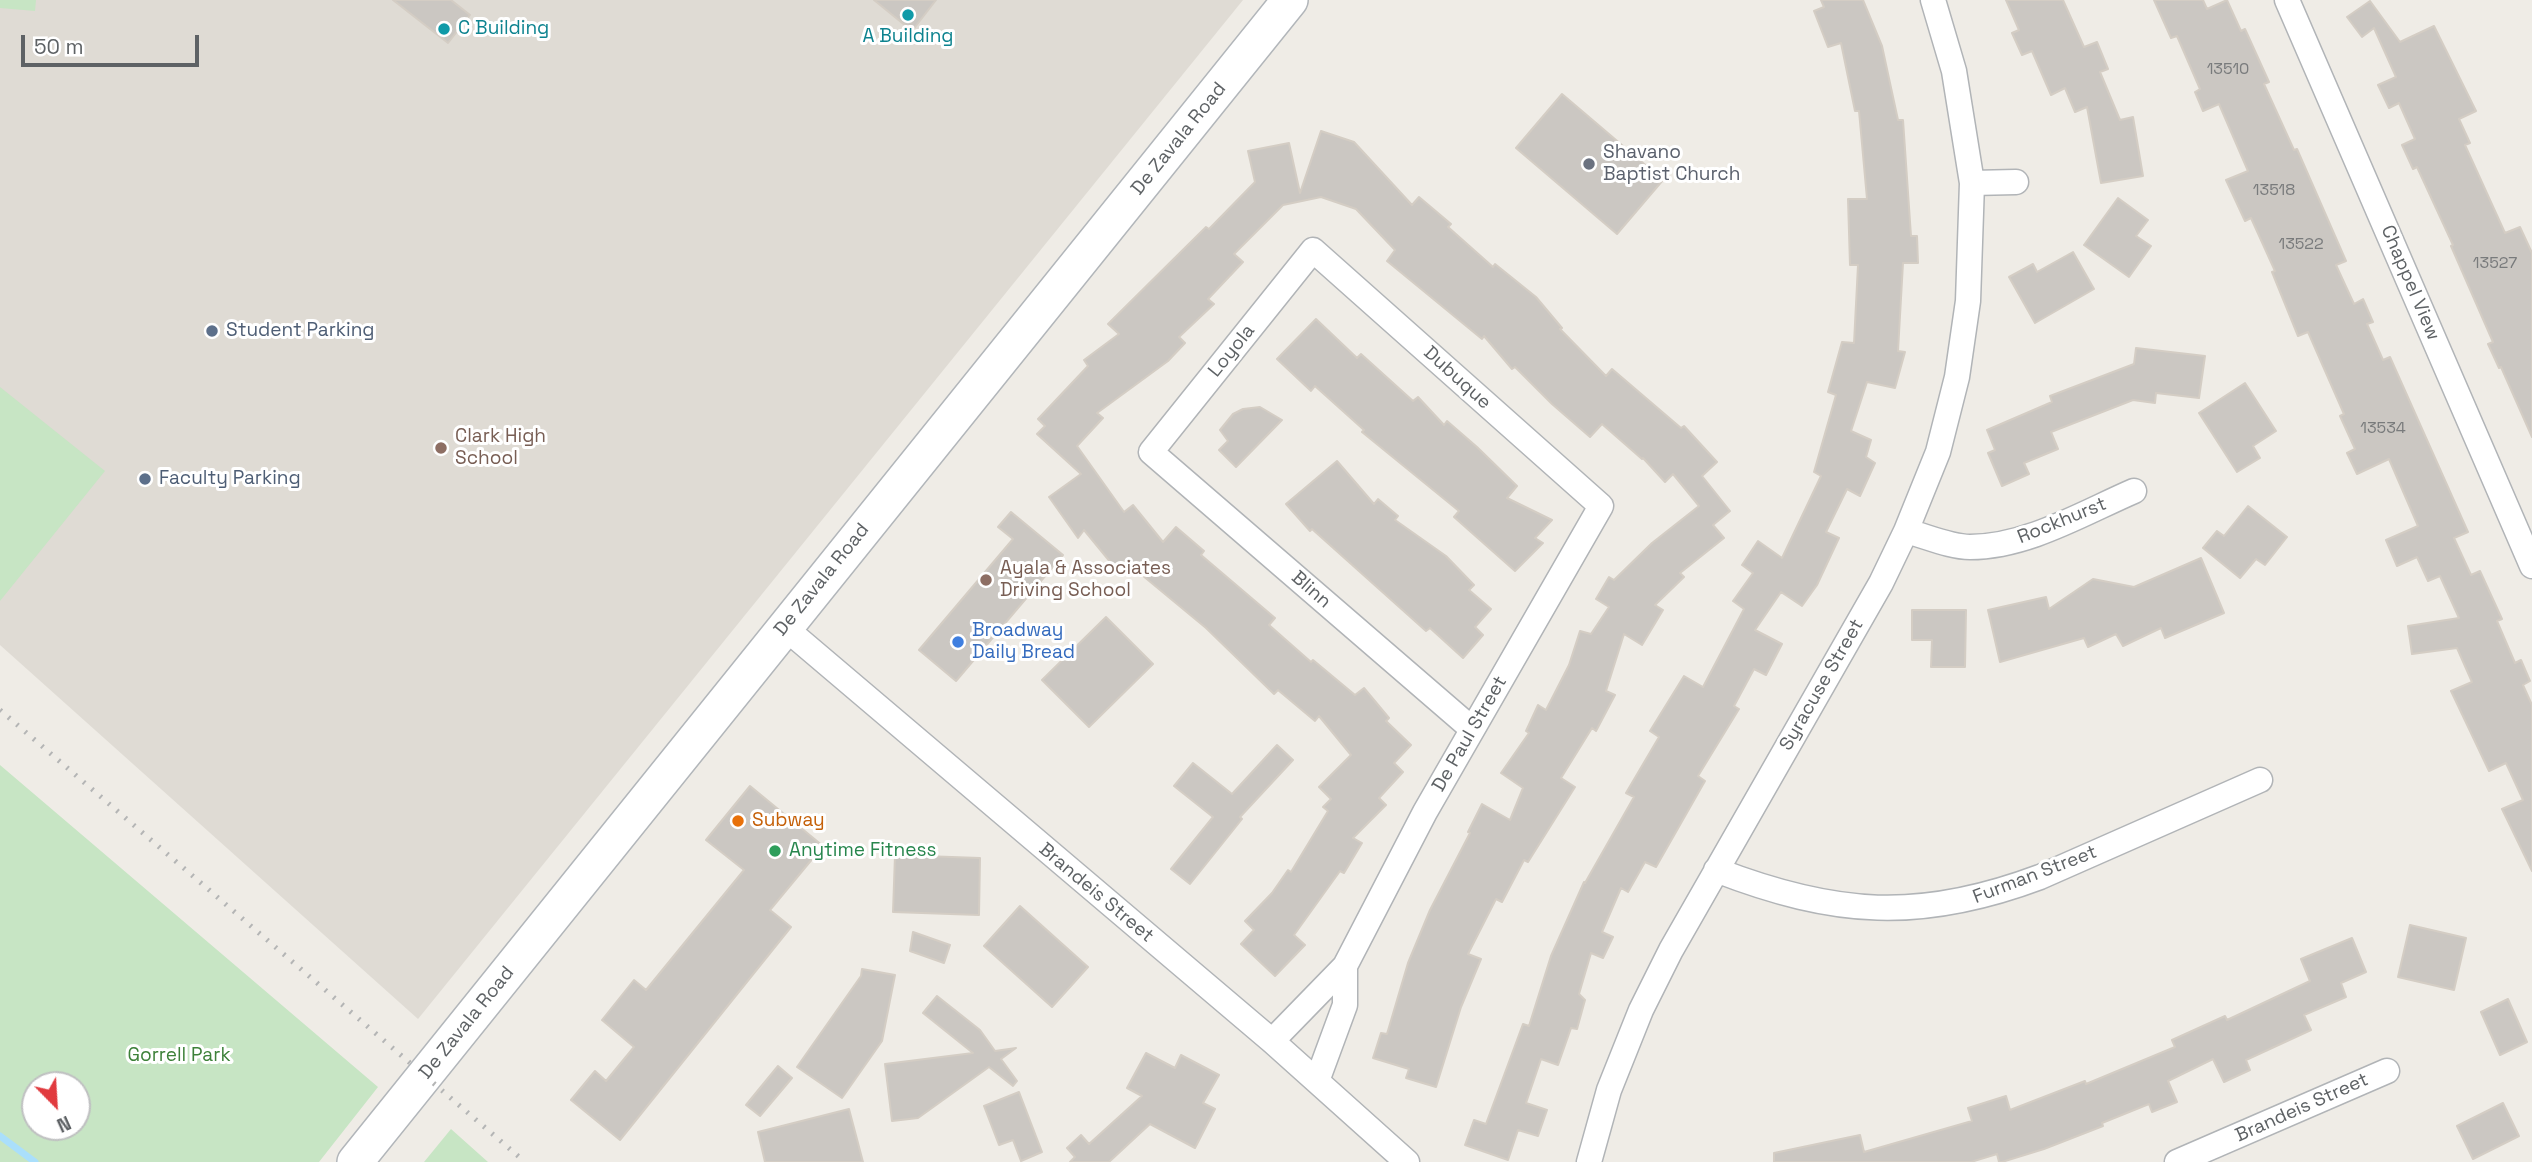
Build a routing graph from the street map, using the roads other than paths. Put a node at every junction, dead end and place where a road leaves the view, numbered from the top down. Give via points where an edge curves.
1 (1290, 0) edge
2 (1933, 0) edge
3 (2287, 0) edge
4 (2015, 182) dead end
5 (1972, 183) junction
6 (1313, 250) joint
7 (1150, 452) joint
8 (2134, 491) dead end
9 (1601, 506) joint
10 (1906, 531) junction
11 (2532, 566) edge
12 (784, 627) junction
13 (1472, 729) junction
14 (2260, 780) dead end
15 (1716, 870) junction
16 (1345, 966) junction
17 (1272, 1041) junction
18 (2387, 1070) dead end
19 (1317, 1082) junction
20 (355, 1162) edge
21 (1407, 1162) edge
22 (1589, 1162) edge
23 (2177, 1162) edge

1 - 12 main road, De Zavala Road
2 - 5 street, Syracuse Street via 1954,71
3 - 11 street, Chappel View
4 - 5 street
5 - 10 street, Syracuse Street via 1968,301 1957,377 1938,452
6 - 7 street, Loyola
6 - 9 street, Dubuque
7 - 13 street, Blinn
8 - 10 street, Rockhurst via 2006,543 1968,547
9 - 13 street, De Paul Street
10 - 15 street, Syracuse Street via 1881,583
12 - 17 street, Brandeis Street
12 - 20 main road, De Zavala Road
13 - 16 street, De Paul Street
14 - 15 street, Furman Street via 2040,877 1966,901 1915,908 1851,907 1761,888
15 - 22 street, Syracuse Street via 1641,1010 1609,1090
16 - 17 street, De Paul Street
16 - 19 street, De Paul Street via 1345,1005
17 - 19 street, Brandeis Street
18 - 23 street, Brandeis Street
19 - 21 street, Brandeis Street

